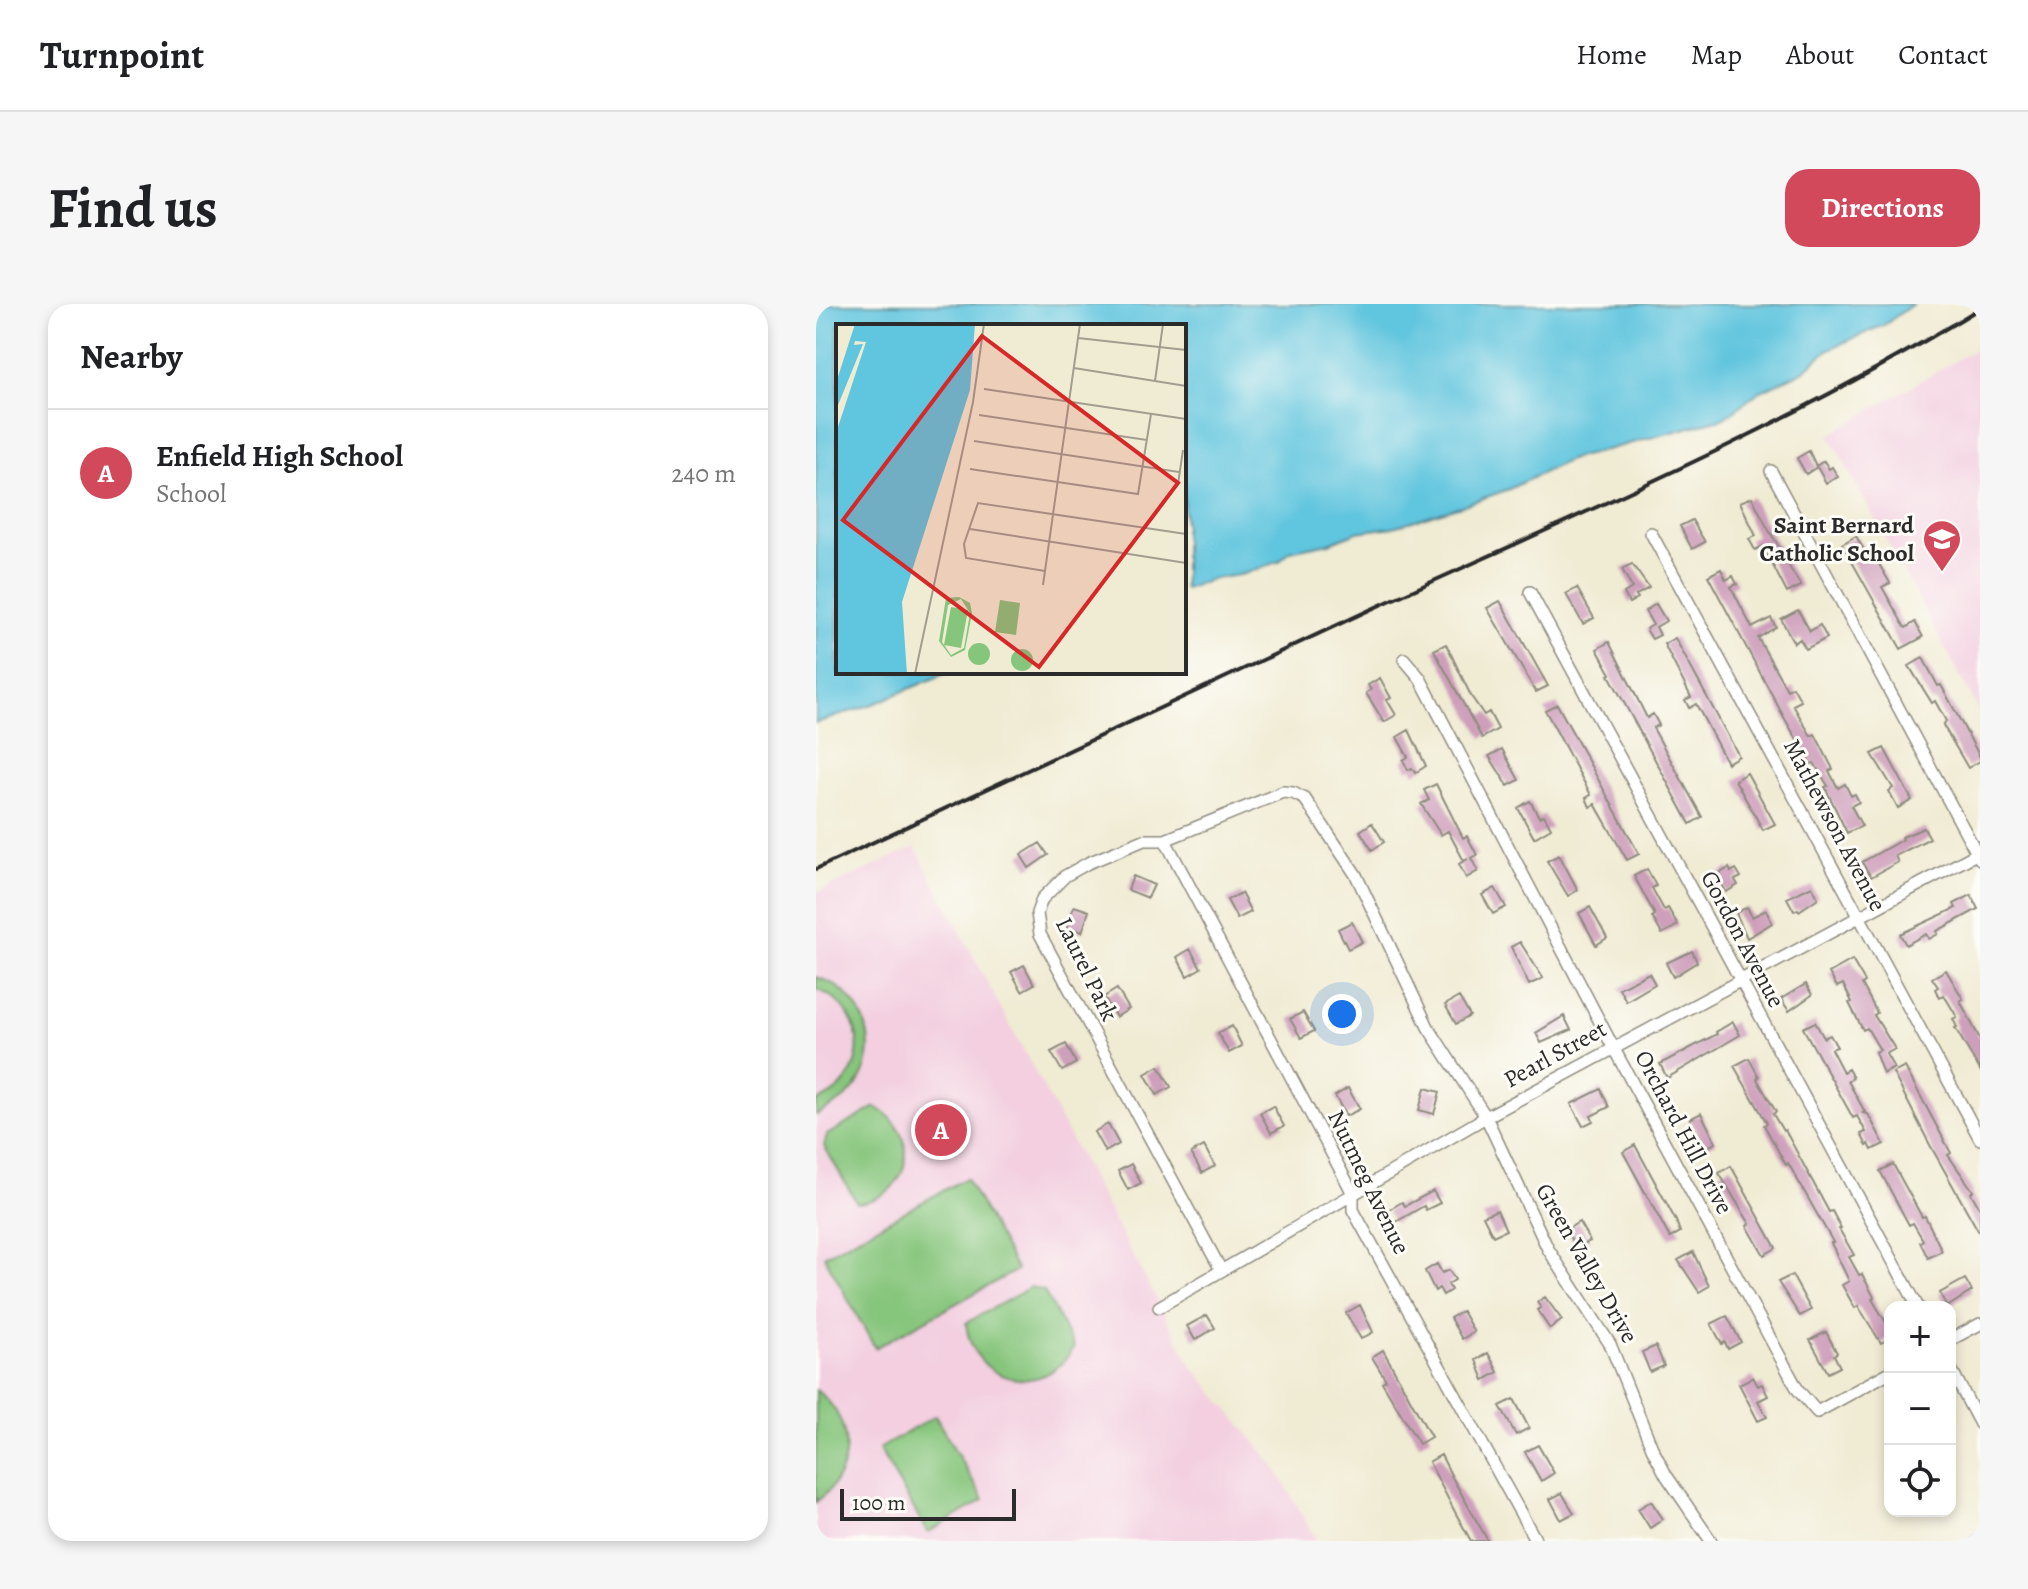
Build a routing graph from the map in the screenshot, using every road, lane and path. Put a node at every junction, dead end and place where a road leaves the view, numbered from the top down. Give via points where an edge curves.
1 (1771, 471) dead end
2 (1651, 533) dead end
3 (1530, 592) dead end
4 (1404, 659) dead end
5 (1305, 799) joint
6 (1165, 840) junction
7 (1979, 855) edge
8 (1859, 916) junction
9 (1741, 979) junction
10 (1613, 1047) junction
11 (1486, 1117) junction
12 (1980, 1139) edge
13 (1353, 1194) junction
14 (1221, 1270) junction
15 (1915, 1301) edge
16 (1159, 1307) dead end
17 (1980, 1324) edge
18 (1956, 1337) edge
19 (1888, 1373) edge
20 (1953, 1373) edge
21 (1980, 1424) edge
22 (1536, 1541) edge
23 (1711, 1541) edge

1 - 7 street
2 - 8 street, Mathewson Avenue
3 - 9 street, Gordon Avenue
4 - 10 street, Orchard Hill Drive via 1420,678
5 - 6 street, Laurel Park via 1283,792
5 - 11 street, Green Valley Drive via 1356,875 1422,1017
6 - 13 street, Nutmeg Avenue
6 - 14 street, Laurel Park via 1144,840 1065,876 1042,899 1038,923
7 - 8 street, Pearl Street
8 - 9 street, Pearl Street
8 - 12 street, Mathewson Avenue
9 - 10 street, Pearl Street
9 - 15 street, Gordon Avenue
10 - 11 street, Pearl Street
10 - 19 street, Orchard Hill Drive via 1798,1390 1817,1412
11 - 13 street, Pearl Street
11 - 23 street, Green Valley Drive via 1548,1249 1610,1344 1666,1475
13 - 14 street, Pearl Street
13 - 22 street, Nutmeg Avenue via 1353,1210
14 - 16 street, Pearl Street
17 - 18 street
20 - 21 street

